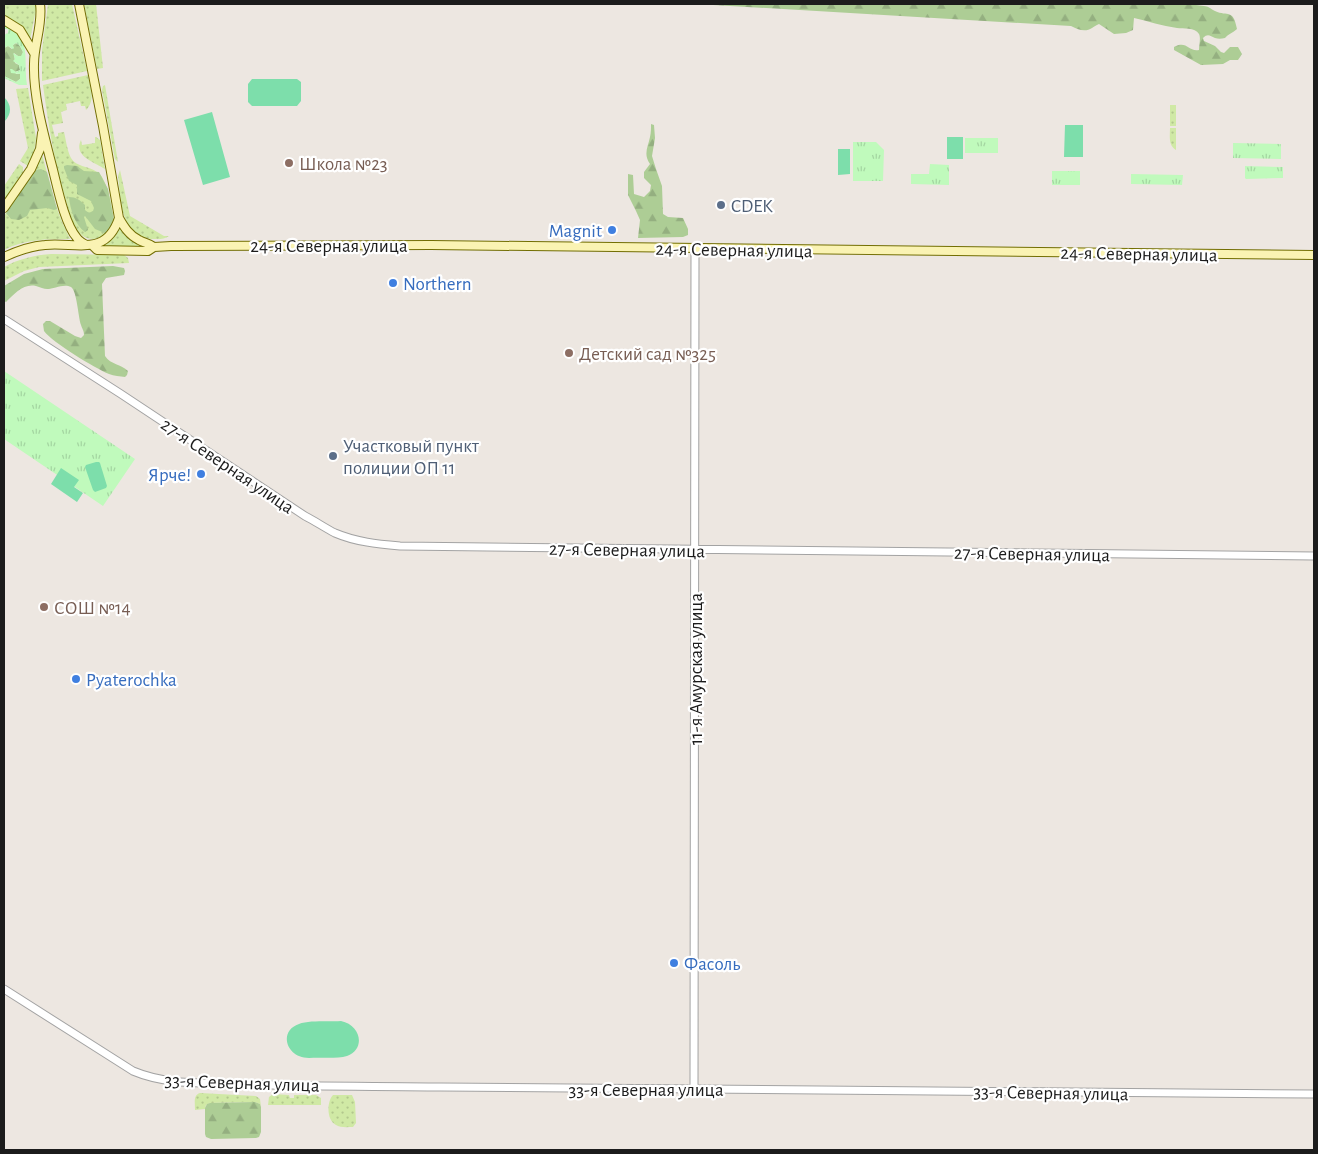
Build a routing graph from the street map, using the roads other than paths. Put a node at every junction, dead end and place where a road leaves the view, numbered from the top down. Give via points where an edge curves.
1 (42, 6) edge
2 (78, 6) edge
3 (4, 20) edge
4 (34, 53) junction
5 (42, 128) junction
6 (4, 208) edge
7 (119, 218) junction
8 (89, 245) junction
9 (154, 247) junction
10 (695, 248) junction
11 (1314, 255) edge
12 (4, 257) edge
13 (4, 319) edge
14 (695, 550) junction
15 (1314, 556) edge
16 (4, 989) edge
17 (694, 1089) junction
18 (1314, 1094) edge

1 - 4 main road
2 - 7 main road
3 - 4 main road via 20,30
4 - 5 main road
5 - 6 main road via 35,161
5 - 8 main road via 68,220 78,240
7 - 8 main road via 111,235
7 - 9 main road, 24-я Северная улица via 130,234
8 - 9 main road, 24-я Северная улица via 97,250 148,251
8 - 12 main road, 24-я Северная улица via 38,246
9 - 10 main road, 24-я Северная улица via 431,245
10 - 11 main road, 24-я Северная улица
10 - 14 street, 11-я Амурская улица
13 - 14 street, 27-я Северная улица via 305,516 336,533 357,540 400,546
14 - 15 street, 27-я Северная улица
14 - 17 street, 11-я Амурская улица
16 - 17 street, 33-я Северная улица via 133,1071 157,1079 293,1086
17 - 18 street, 33-я Северная улица

